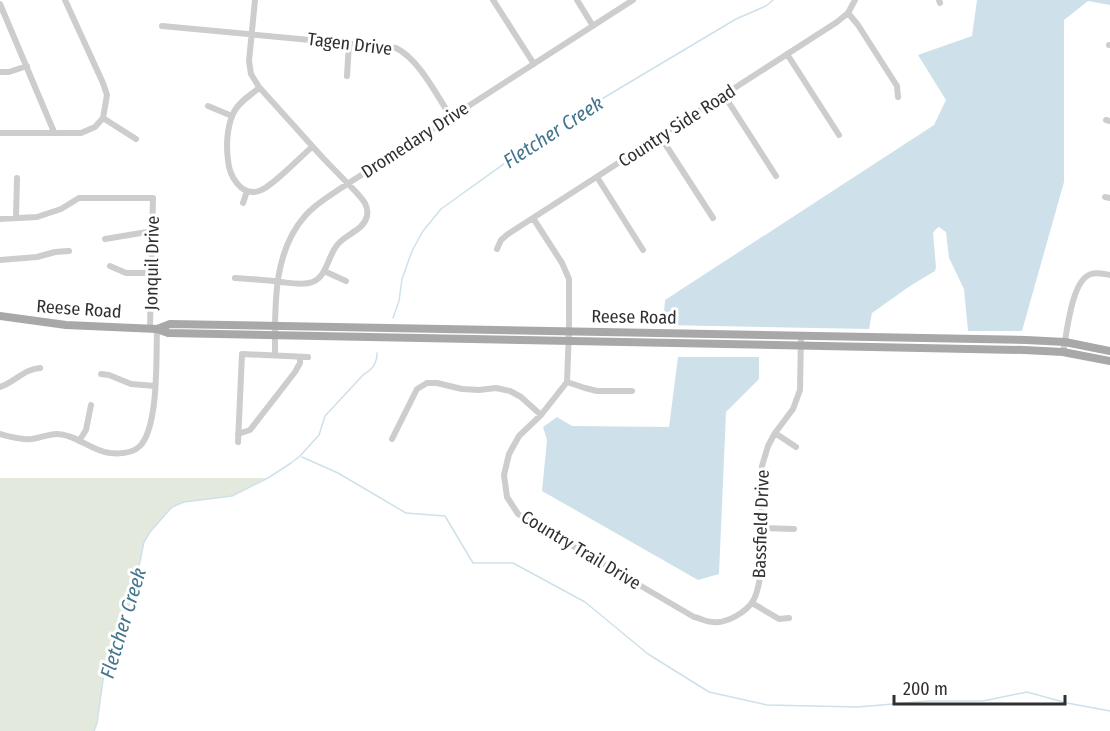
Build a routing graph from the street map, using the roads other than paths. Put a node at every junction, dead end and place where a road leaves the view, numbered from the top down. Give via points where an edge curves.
1 (65, 0) edge
2 (255, 0) edge
3 (493, 0) edge
4 (577, 0) edge
5 (633, 0) edge
6 (855, 0) edge
7 (0, 6) edge
8 (848, 13) junction
9 (162, 26) dead end
10 (593, 26) junction
11 (252, 34) junction
12 (349, 43) junction
13 (787, 54) junction
14 (534, 64) junction
15 (27, 66) junction
16 (0, 72) edge
17 (347, 76) dead end
18 (259, 88) junction
19 (724, 95) junction
20 (898, 97) dead end
21 (208, 106) dead end
22 (232, 116) junction
23 (451, 117) junction
24 (103, 118) junction
25 (54, 132) junction
26 (0, 134) edge
27 (839, 135) dead end
28 (660, 136) junction
29 (135, 140) dead end
30 (312, 147) junction
31 (776, 176) dead end
32 (597, 177) junction
33 (17, 178) dead end
34 (347, 184) junction
35 (247, 191) junction
36 (243, 203) dead end
37 (16, 218) junction
38 (533, 218) junction
39 (713, 218) dead end
40 (0, 219) edge
41 (153, 231) junction
42 (105, 239) dead end
43 (497, 249) dead end
44 (644, 250) dead end
45 (69, 251) dead end
46 (0, 260) edge
47 (110, 266) dead end
48 (1085, 267) dead end
49 (324, 271) junction
50 (152, 273) junction
51 (1089, 274) junction
52 (1110, 275) edge
53 (235, 278) dead end
54 (346, 281) dead end
55 (278, 282) junction
56 (0, 316) edge
57 (275, 325) junction
58 (153, 329) junction
59 (569, 332) junction
60 (275, 335) junction
61 (801, 336) junction
62 (569, 341) junction
63 (1065, 342) junction
64 (801, 346) junction
65 (1110, 351) edge
66 (1063, 352) junction
67 (275, 356) junction
68 (1110, 361) edge
69 (40, 368) dead end
70 (101, 374) dead end
71 (567, 382) junction
72 (155, 386) junction
73 (0, 387) edge
74 (632, 391) dead end
75 (91, 405) dead end
76 (541, 415) junction
77 (775, 433) junction
78 (0, 434) edge
79 (238, 434) junction
80 (392, 439) dead end
81 (79, 441) junction
82 (238, 442) dead end
83 (796, 447) dead end
84 (760, 528) junction
85 (794, 529) dead end
86 (752, 603) junction
87 (789, 618) dead end
88 (713, 622) joint

1 - 24 street via 107,95
2 - 11 street
3 - 14 street
4 - 10 street
5 - 10 street, Dromedary Drive
6 - 8 street, Country Side Road
7 - 15 street
8 - 13 street, Country Side Road
8 - 20 street via 897,86
9 - 11 street, Tagen Drive
10 - 14 street, Dromedary Drive
11 - 12 street, Tagen Drive
11 - 18 street via 250,68
12 - 17 street
12 - 23 street, Tagen Drive via 393,47 408,55
13 - 19 street, Country Side Road
13 - 27 street
14 - 23 street, Dromedary Drive
15 - 16 street
15 - 25 street
18 - 22 street
18 - 30 street
19 - 28 street, Country Side Road
19 - 31 street
21 - 22 street
22 - 35 street via 228,162 235,180
23 - 34 street, Dromedary Drive
24 - 25 street via 81,133
24 - 29 street
25 - 26 street
28 - 32 street, Country Side Road
28 - 39 street
30 - 34 street
30 - 35 street via 266,188
32 - 38 street, Country Side Road
32 - 44 street
33 - 37 street
34 - 49 street via 370,208 363,224 338,244
34 - 55 street, Dromedary Drive via 316,205 295,229 284,251
35 - 36 street
37 - 40 street
37 - 41 street, Jonquil Drive via 37,217 62,209 79,198 153,198
38 - 43 street, Country Side Road via 504,237
38 - 59 street via 568,276
41 - 42 street
41 - 50 street, Jonquil Drive
45 - 46 street
47 - 50 street via 126,273
48 - 51 street
49 - 54 street
49 - 55 street via 308,284
50 - 58 street, Jonquil Drive
51 - 52 street
51 - 63 street via 1076,293
53 - 55 street
55 - 57 street, Dromedary Drive
56 - 58 main road, Reese Road via 66,325
57 - 58 main road, Reese Road via 170,324
57 - 59 main road, Reese Road
57 - 60 street, Dromedary Drive
58 - 60 main road, Reese Road via 168,333
58 - 72 street, Jonquil Drive
59 - 61 main road, Reese Road
59 - 62 street
60 - 62 main road, Reese Road
60 - 67 street, Dromedary Drive
61 - 63 main road, Reese Road
61 - 64 street, Bassfield Drive
62 - 64 main road, Reese Road
62 - 71 street
63 - 65 main road, Reese Road
63 - 66 street
64 - 66 main road, Reese Road
64 - 77 street, Bassfield Drive via 800,390 793,409
66 - 68 main road, Reese Road
67 - 79 street via 242,354
67 - 79 street via 304,357 250,430
69 - 73 street via 29,369
70 - 72 street via 130,384
71 - 74 street via 597,391
71 - 76 street, Country Trail Drive
72 - 81 street, Jonquil Drive via 147,436 139,448 112,453
75 - 81 street via 86,430
76 - 80 street via 510,391 427,383 417,389
76 - 88 street, Country Trail Drive via 519,436 508,454 504,474 507,496 518,514 694,617
77 - 83 street
77 - 84 street, Bassfield Drive via 762,466
78 - 81 street via 33,439 53,433
79 - 82 street
84 - 85 street
84 - 86 street, Bassfield Drive via 760,577
86 - 87 street via 779,619
86 - 88 street, Bassfield Drive via 728,620

